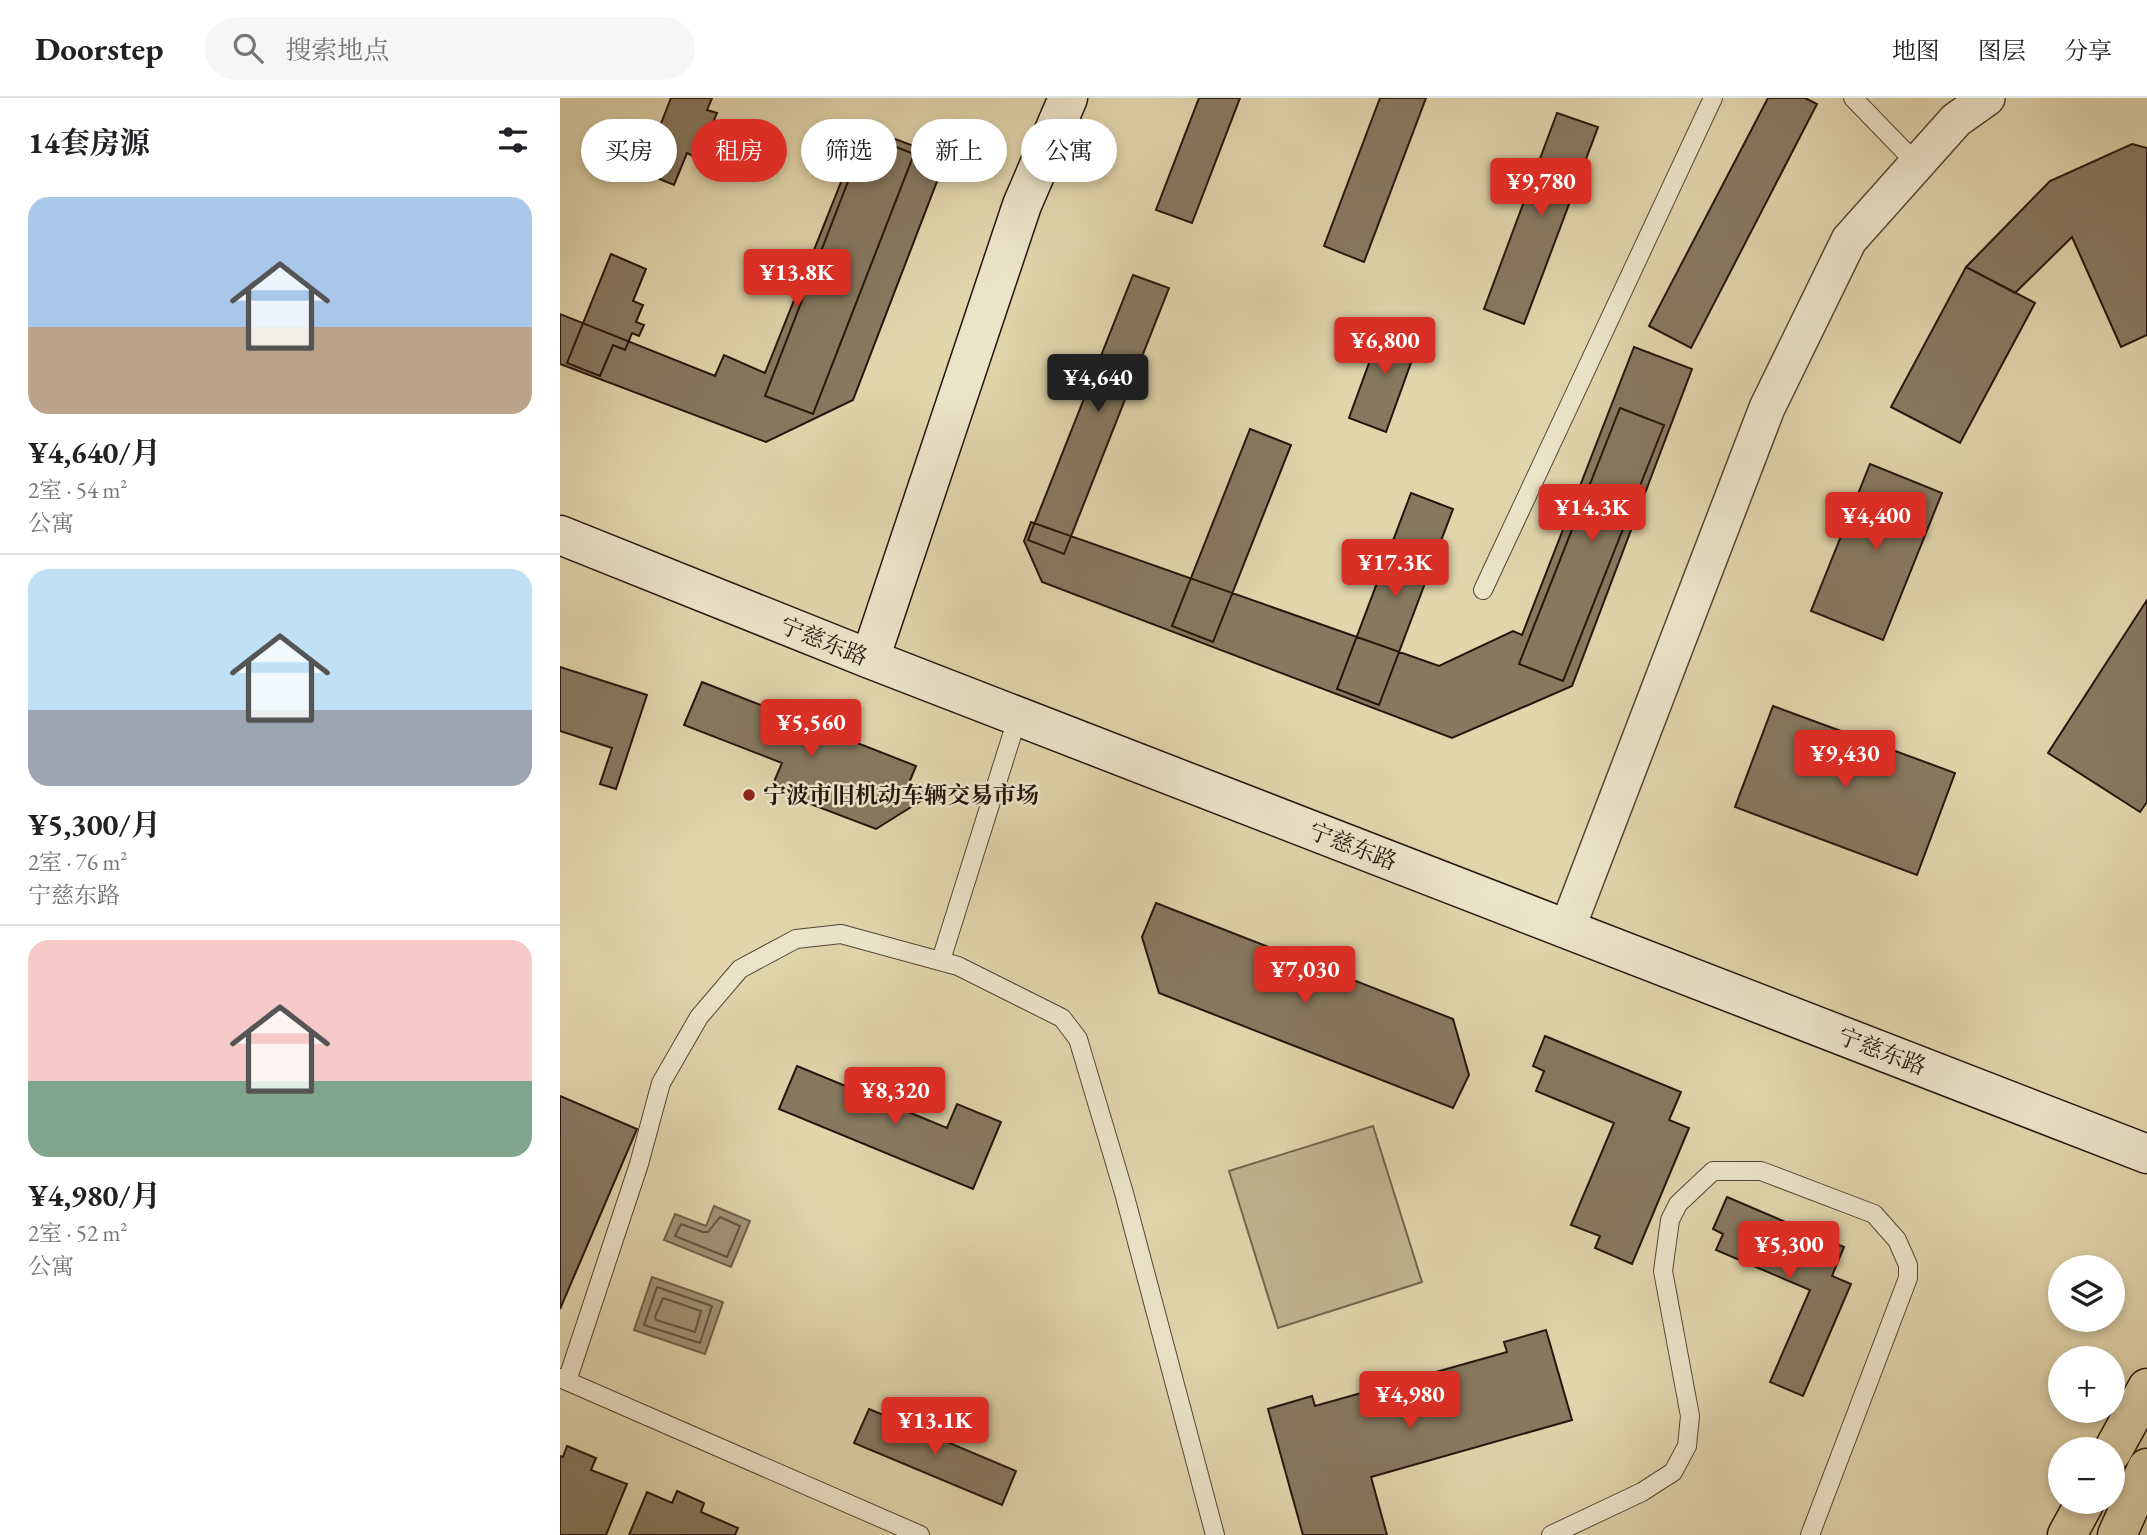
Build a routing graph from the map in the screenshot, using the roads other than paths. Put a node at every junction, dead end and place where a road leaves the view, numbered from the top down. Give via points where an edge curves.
1 (1068, 98) edge
2 (1713, 98) edge
3 (1853, 98) edge
4 (1987, 98) edge
5 (1917, 164) junction
6 (560, 536) edge
7 (1483, 590) dead end
8 (870, 659) junction
9 (1018, 716) junction
10 (1567, 929) junction
11 (941, 960) junction
12 (2147, 1154) edge
13 (564, 1379) edge
14 (2147, 1388) edge
15 (2120, 1437) edge
16 (2147, 1468) edge
17 (2078, 1514) edge
18 (907, 1533) edge
19 (1215, 1535) edge
20 (1551, 1535) edge
21 (1810, 1535) edge
22 (2067, 1535) edge
23 (2117, 1535) edge

1 - 8 main road via 1022,205
2 - 7 lane
3 - 5 lane
4 - 5 street via 1956,120
5 - 10 street via 1849,240 1767,408
6 - 8 main road, 宁慈东路
8 - 9 main road, 宁慈东路
9 - 10 main road, 宁慈东路
9 - 11 lane
10 - 12 main road, 宁慈东路
11 - 13 lane via 841,934 796,939 740,969 699,1017 661,1083 639,1164
11 - 19 lane via 1062,1018 1078,1039
13 - 18 lane
14 - 15 main road
16 - 23 main road
17 - 22 main road
20 - 21 lane via 1642,1493 1673,1472 1686,1446 1690,1416 1663,1271 1670,1220 1678,1203 1713,1171 1761,1171 1874,1214 1897,1240 1908,1265 1908,1278

